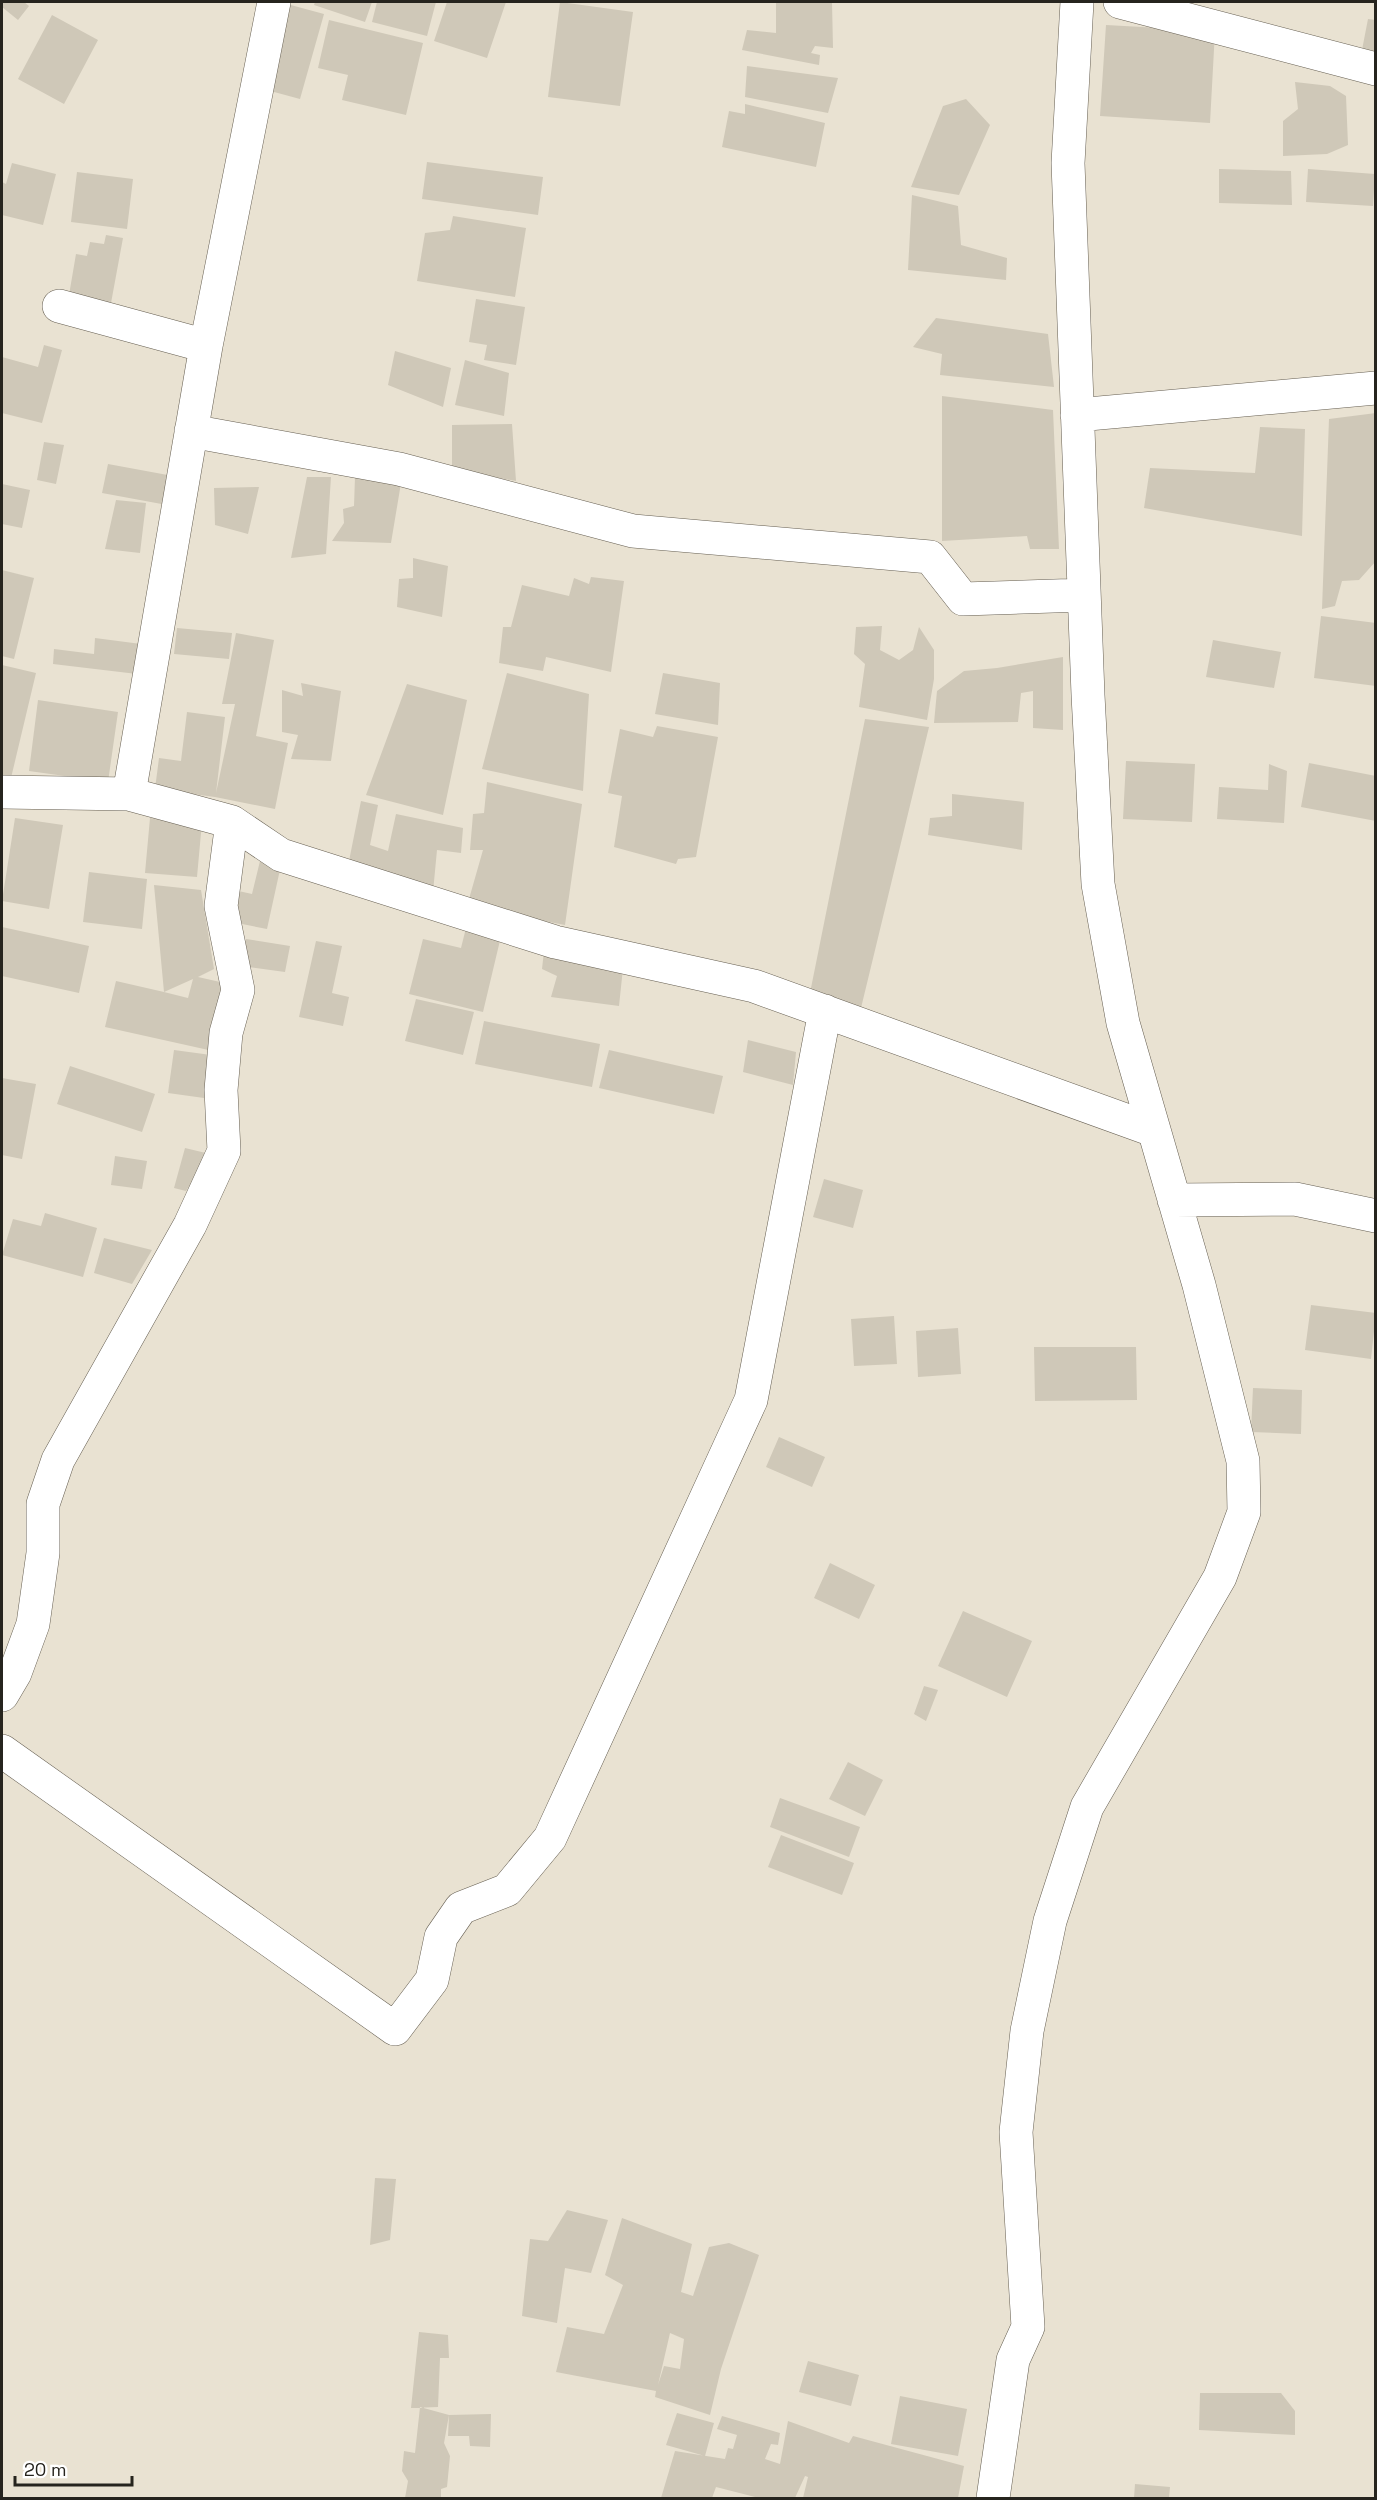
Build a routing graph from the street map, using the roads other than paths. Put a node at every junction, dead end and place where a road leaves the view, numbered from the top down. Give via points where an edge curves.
1 (274, 2) edge
2 (1077, 2) edge
3 (1120, 2) edge
4 (1376, 69) edge
5 (59, 306) dead end
6 (206, 346) junction
7 (1376, 388) edge
8 (1077, 415) junction
9 (191, 431) junction
10 (1084, 595) junction
11 (2, 792) edge
12 (129, 794) junction
13 (232, 822) junction
14 (825, 1011) junction
15 (1154, 1130) junction
16 (1174, 1200) junction
17 (1376, 1216) edge
18 (2, 1695) edge
19 (2, 1751) edge
20 (993, 2499) edge

1 - 6 street
2 - 8 street via 1068,163
3 - 4 street
5 - 6 street
6 - 9 street
7 - 8 street
8 - 10 street
9 - 10 street via 399,469 633,531 930,557 963,599
9 - 12 street
10 - 15 street via 1098,884 1123,1023
11 - 12 street
12 - 13 street
13 - 14 street via 281,855 555,942 754,986
13 - 18 street via 221,906 238,990 226,1033 221,1090 224,1150 190,1225 58,1460 43,1504 43,1553 33,1624 15,1673
14 - 15 street
14 - 19 street via 751,1400 550,1838 507,1890 461,1908 441,1937 432,1980 395,2029
15 - 16 street
16 - 17 street via 1295,1199
16 - 20 street via 1243,1461 1244,1512 1220,1577 1087,1807 1050,1921 1027,2031 1016,2132 1028,2327 1013,2360

